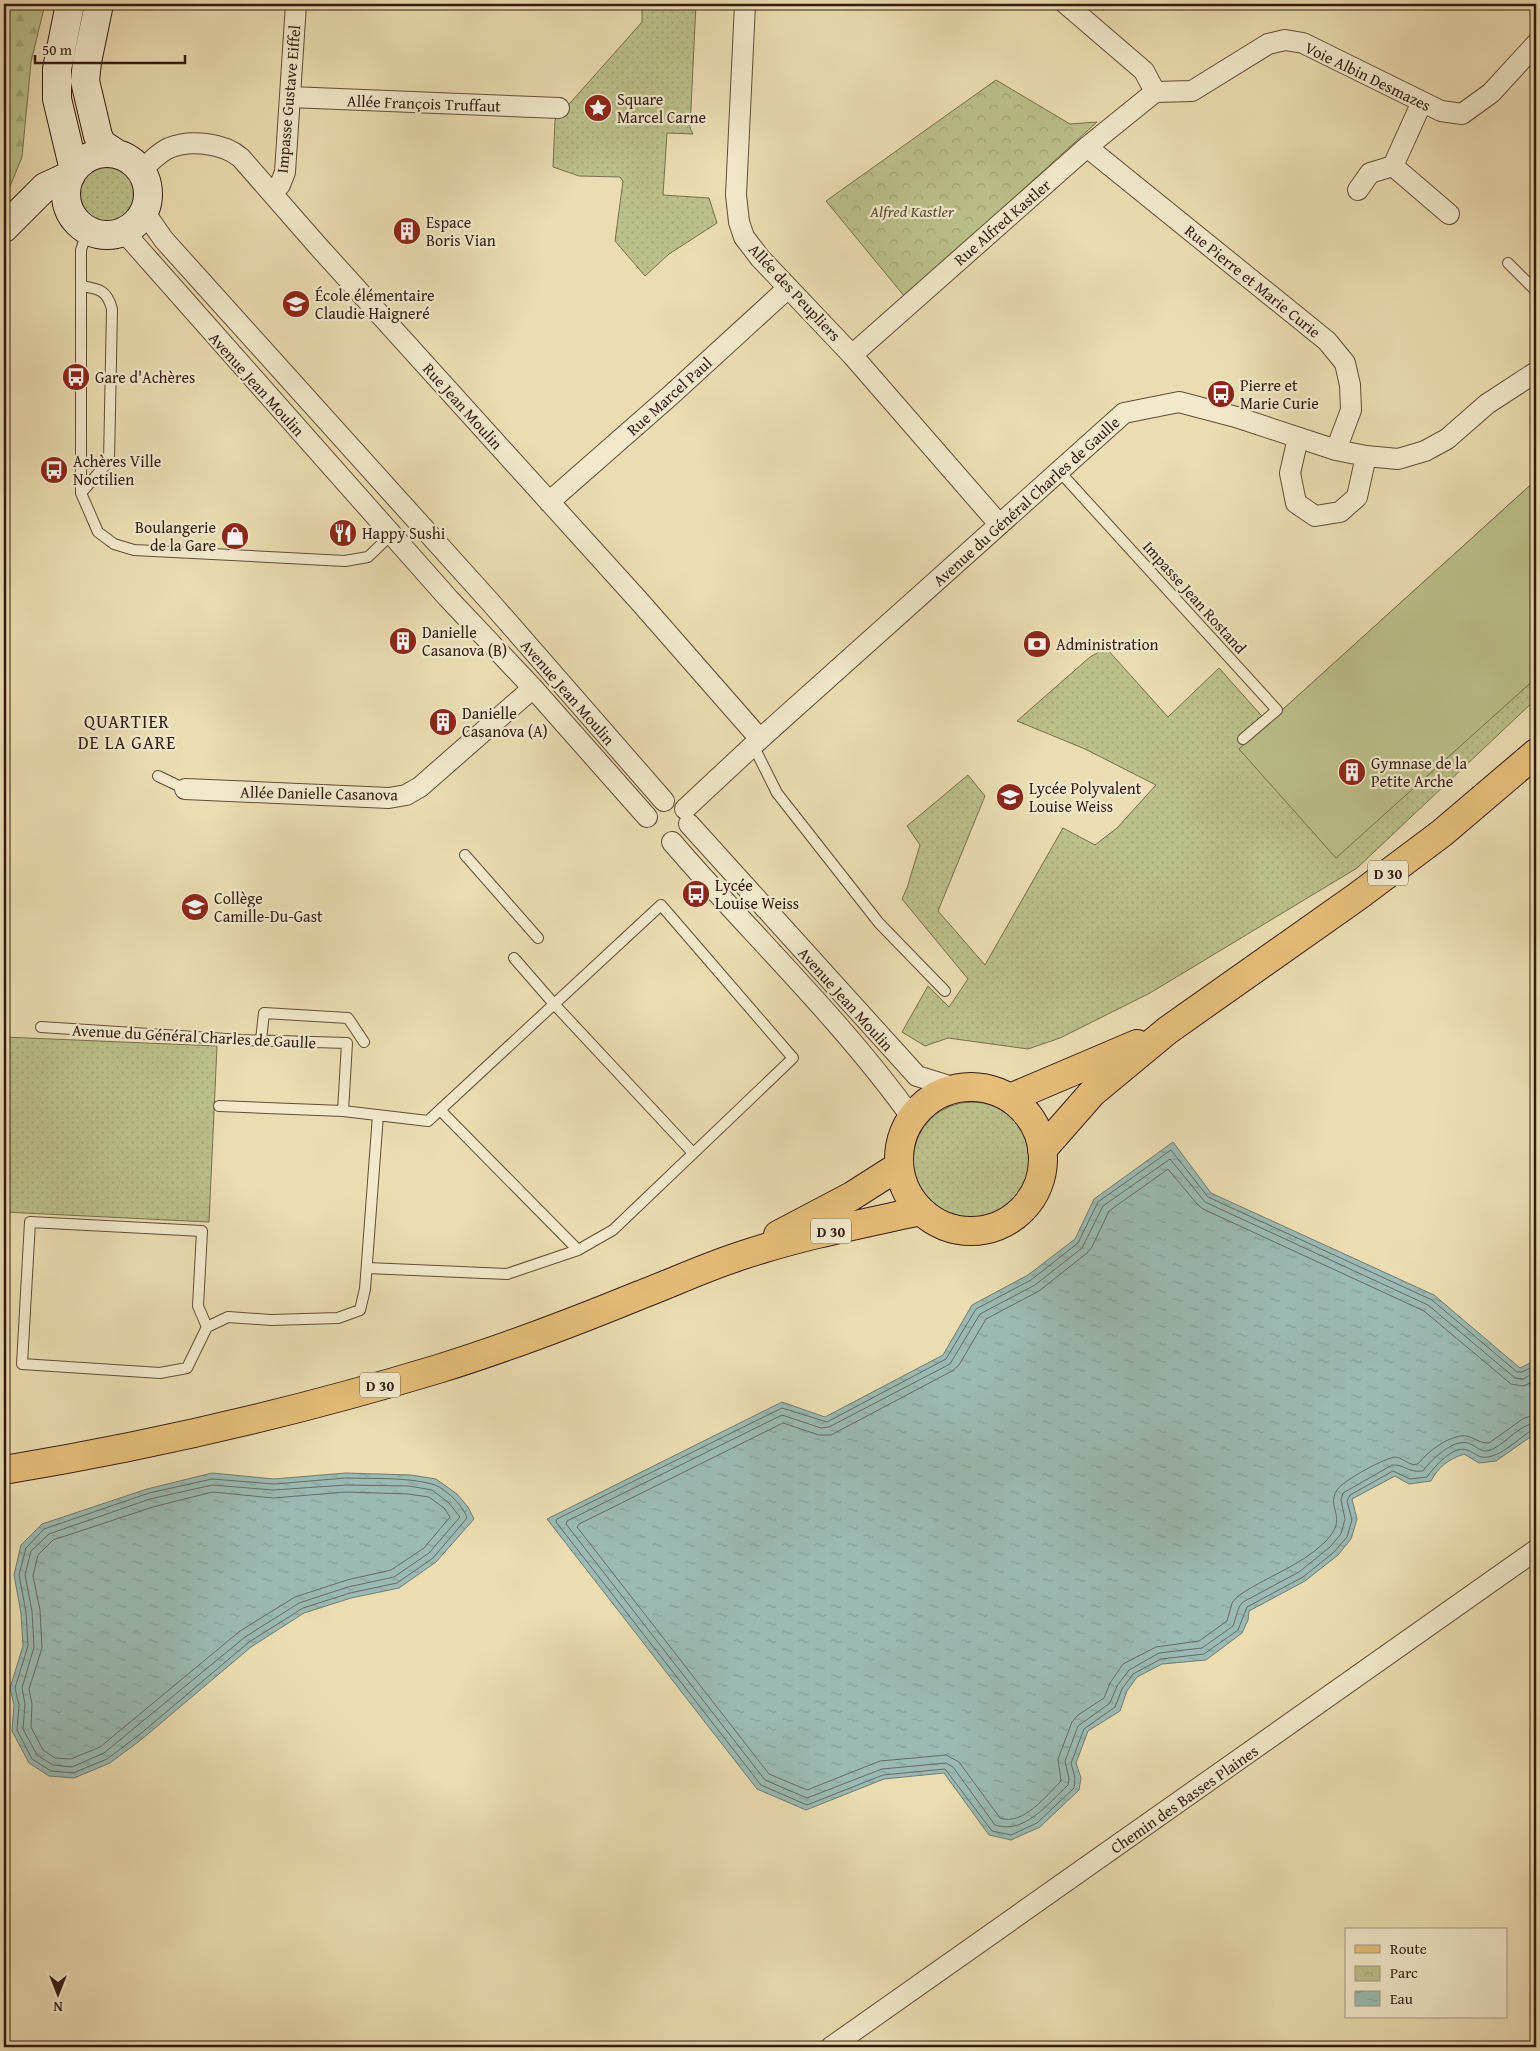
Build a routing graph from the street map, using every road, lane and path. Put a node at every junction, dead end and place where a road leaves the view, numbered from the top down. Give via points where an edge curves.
1 (70, 4) edge
2 (99, 4) edge
3 (296, 4) edge
4 (745, 4) edge
5 (1066, 4) edge
6 (1536, 44) edge
7 (1154, 92) junction
8 (290, 98) junction
9 (1422, 102) junction
10 (559, 108) dead end
11 (1087, 147) junction
12 (117, 154) junction
13 (1393, 166) junction
14 (141, 170) junction
15 (72, 172) junction
16 (1358, 190) dead end
17 (272, 192) junction
18 (145, 213) junction
19 (1449, 214) dead end
20 (4, 228) edge
21 (91, 232) junction
22 (124, 232) junction
23 (1508, 264) dead end
24 (82, 286) junction
25 (788, 288) junction
26 (1536, 292) edge
27 (852, 355) junction
28 (1536, 372) edge
29 (1298, 438) junction
30 (1336, 450) junction
31 (1366, 456) junction
32 (1059, 471) junction
33 (81, 493) junction
34 (549, 502) junction
35 (411, 516) junction
36 (999, 524) junction
37 (392, 534) junction
38 (533, 688) junction
39 (1243, 738) dead end
40 (756, 742) junction
41 (1536, 753) edge
42 (158, 776) dead end
43 (185, 789) joint
44 (664, 801) junction
45 (687, 816) junction
46 (647, 817) junction
47 (672, 842) junction
48 (466, 856) dead end
49 (538, 938) dead end
50 (514, 958) dead end
51 (945, 991) dead end
52 (554, 1004) junction
53 (41, 1028) dead end
54 (1168, 1030) junction
55 (261, 1040) junction
56 (364, 1042) dead end
57 (956, 1088) junction
58 (1010, 1098) junction
59 (219, 1106) dead end
60 (440, 1110) junction
61 (343, 1111) junction
62 (378, 1115) junction
63 (912, 1118) junction
64 (1042, 1150) junction
65 (693, 1153) junction
66 (899, 1166) junction
67 (920, 1210) junction
68 (578, 1250) junction
69 (742, 1255) junction
70 (367, 1268) junction
71 (207, 1327) junction
72 (4, 1470) edge
73 (1536, 1550) edge
74 (831, 2047) edge

1 - 15 street via 57,76 57,100
2 - 12 street via 86,81 98,136 102,144
3 - 8 street, Impasse Gustave Eiffel
4 - 25 street, Allée des Peupliers via 737,186 739,222 744,237
5 - 7 street via 1144,71
6 - 9 street, Voie Albin Desmazes via 1492,93 1462,114 1441,111
7 - 9 street, Voie Albin Desmazes via 1192,91 1268,44 1285,40 1303,43
7 - 11 street, Rue Alfred Kastler
8 - 10 street, Allée François Truffaut
8 - 17 street, Impasse Gustave Eiffel via 285,172 280,185
9 - 13 street
11 - 27 street, Rue Alfred Kastler
11 - 30 street, Rue Pierre et Marie Curie via 1327,341 1345,363 1350,385 1351,410
12 - 14 street via 130,159
12 - 15 street via 88,157
13 - 16 street via 1370,173
13 - 19 street
14 - 17 street, Rue Jean Moulin via 168,148 190,144 220,147 235,152
14 - 18 street via 148,183
15 - 20 street via 45,187
15 - 21 street via 66,186 68,209 82,227
17 - 34 street, Rue Jean Moulin
18 - 22 street
18 - 35 street, Avenue Jean Moulin via 164,240
21 - 22 street via 106,236
21 - 24 lane via 81,250
22 - 37 street, Avenue Jean Moulin
23 - 26 lane
24 - 33 lane
24 - 33 lane via 99,289 106,294 112,309 108,461
25 - 27 street, Allée des Peupliers
25 - 34 street, Rue Marcel Paul
27 - 36 street, Allée des Peupliers
28 - 31 street, Avenue du Général Charles de Gaulle via 1425,451 1398,459
29 - 30 street, Avenue du Général Charles de Gaulle
29 - 31 street via 1290,473 1296,503 1315,516 1340,512 1357,497
29 - 32 street, Avenue du Général Charles de Gaulle via 1179,402 1124,413
30 - 31 street, Avenue du Général Charles de Gaulle
32 - 36 street, Avenue du Général Charles de Gaulle
32 - 39 lane, Impasse Jean Rostand via 1277,710
33 - 37 lane via 98,532 114,544 134,550 345,561 368,557
34 - 40 street, Rue Jean Moulin via 640,602
35 - 37 street
35 - 44 street, Avenue Jean Moulin
36 - 40 street, Avenue du Général Charles de Gaulle
37 - 38 street, Avenue Jean Moulin
38 - 43 street, Allée Danielle Casanova via 420,787 406,795 389,798
38 - 46 street, Avenue Jean Moulin
40 - 45 street, Avenue du Général Charles de Gaulle
40 - 51 lane via 777,793 878,923
41 - 54 main road, D 30 via 1442,833
42 - 43 lane
44 - 45 street via 675,802
44 - 46 street via 653,807
45 - 47 street, Avenue du Général Charles de Gaulle via 684,836
45 - 57 street, Avenue Jean Moulin via 917,1076
46 - 47 street via 652,836
47 - 63 street, Avenue Jean Moulin via 803,987
48 - 49 lane
50 - 52 lane
52 - 60 lane
52 - 65 lane
52 - 65 lane via 661,904 793,1058
53 - 55 lane, Avenue du Général Charles de Gaulle
54 - 58 main road, D 30
54 - 64 main road, D 30 via 1092,1093
55 - 56 lane via 264,1013 348,1018
55 - 61 lane, Avenue du Général Charles de Gaulle via 347,1043
57 - 58 main road via 984,1088
57 - 63 main road via 931,1099
58 - 64 main road via 1031,1118 1041,1139
59 - 61 lane
60 - 62 lane via 428,1121
60 - 68 lane
61 - 62 lane
62 - 70 lane
63 - 66 main road via 901,1141
64 - 67 main road via 1044,1163 1039,1186 1026,1206 1008,1222 986,1230 962,1231 939,1224
65 - 68 lane via 613,1230
66 - 67 main road via 906,1191
66 - 69 main road, D 30 via 852,1196
67 - 69 main road, D 30
68 - 70 lane via 508,1274
69 - 72 main road, D 30 via 588,1316 438,1369 199,1432
70 - 71 lane via 360,1310 338,1318 271,1320 228,1317
71 - 71 lane via 187,1368 160,1373 22,1364 30,1222 202,1231 198,1306
73 - 74 street, Chemin des Basses Plaines

